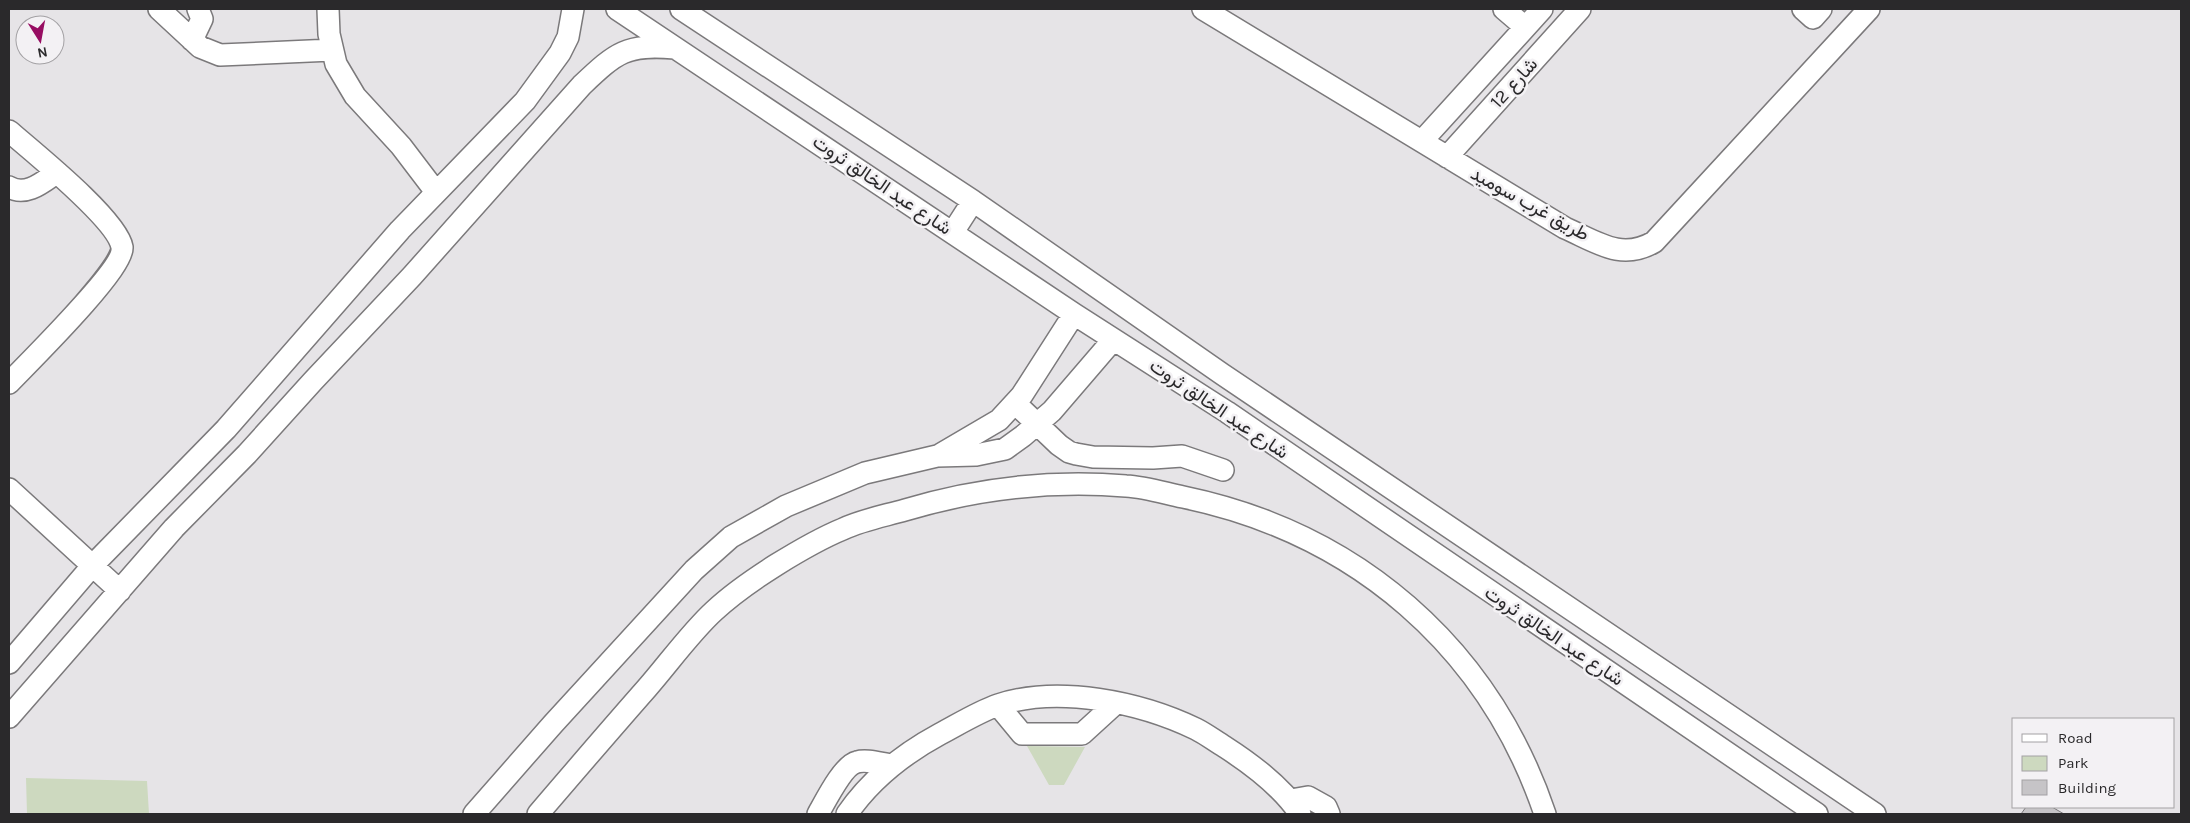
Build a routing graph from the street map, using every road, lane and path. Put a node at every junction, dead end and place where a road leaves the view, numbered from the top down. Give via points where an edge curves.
1 (159, 9) edge
2 (198, 9) edge
3 (328, 9) edge
4 (572, 9) edge
5 (618, 9) edge
6 (681, 9) edge
7 (1203, 9) edge
8 (1504, 9) edge
9 (1542, 9) edge
10 (1580, 9) edge
11 (1869, 9) edge
12 (1525, 27) junction
13 (192, 40) junction
14 (676, 48) junction
15 (332, 50) junction
16 (525, 101) junction
17 (548, 120) junction
18 (9, 131) edge
19 (1422, 140) junction
20 (1447, 157) junction
21 (56, 173) junction
22 (9, 187) edge
23 (436, 192) junction
24 (973, 201) junction
25 (954, 232) junction
26 (1074, 314) junction
27 (1113, 340) junction
28 (9, 383) edge
29 (1015, 403) junction
30 (1036, 425) junction
31 (226, 428) junction
32 (247, 454) junction
33 (937, 456) junction
34 (1223, 470) dead end
35 (9, 489) edge
36 (93, 565) junction
37 (120, 591) junction
38 (9, 663) edge
39 (1116, 703) junction
40 (998, 705) junction
41 (9, 717) edge
42 (892, 765) junction
43 (1295, 807) edge
44 (474, 814) edge
45 (538, 814) edge
46 (818, 814) edge
47 (847, 814) edge
48 (1329, 814) edge
49 (1545, 814) edge
50 (1817, 814) edge
51 (1875, 814) edge

1 - 13 street
2 - 13 street via 202,18
3 - 15 street
4 - 16 street via 568,36 560,53
5 - 14 street, شارع عبد الخالق ثروت
6 - 24 street, شارع عبد الخالق ثروت
7 - 19 street, طريق غرب سوميد
8 - 12 street
9 - 12 street, شارع 12
10 - 20 street, شارع 12
11 - 20 street, طريق غرب سوميد via 1654,242 1642,249 1629,252 1611,248 1565,228
12 - 19 street, شارع 12
13 - 15 street via 220,55
14 - 17 street via 648,46 607,60
14 - 25 street, شارع عبد الخالق ثروت
15 - 23 street via 336,64 355,96
16 - 17 street
16 - 23 street
17 - 32 street via 412,276
18 - 21 street
19 - 20 street, طريق غرب سوميد
21 - 22 street via 37,187 24,190
21 - 28 street via 112,229 120,242 121,255 92,295
23 - 31 street
24 - 25 street
24 - 51 street, شارع عبد الخالق ثروت via 1222,374
25 - 26 street, شارع عبد الخالق ثروت
26 - 27 street, شارع عبد الخالق ثروت
26 - 29 street
27 - 30 street
27 - 50 street, شارع عبد الخالق ثروت via 1227,412
29 - 30 street
29 - 33 street via 999,420
30 - 33 street via 1004,449 976,456
30 - 34 street via 1076,454 1093,457 1182,456
31 - 32 street
31 - 36 street
32 - 37 street via 174,528
33 - 44 street via 866,474 786,506 731,537 694,570
35 - 36 street
36 - 37 street
36 - 38 street
37 - 41 street
39 - 40 street via 1089,697 1030,698
39 - 40 street via 1082,734 1022,734
39 - 43 street via 1142,708 1196,729 1246,761
40 - 42 street via 912,749
42 - 46 street via 854,763 840,778
42 - 47 street via 861,793
43 - 48 street via 1308,796 1326,807
45 - 49 street via 714,611 774,566 844,528 946,498 1006,488 1063,485 1128,486 1215,504 1281,527 1326,548 1390,591 1432,627 1477,679 1529,769

